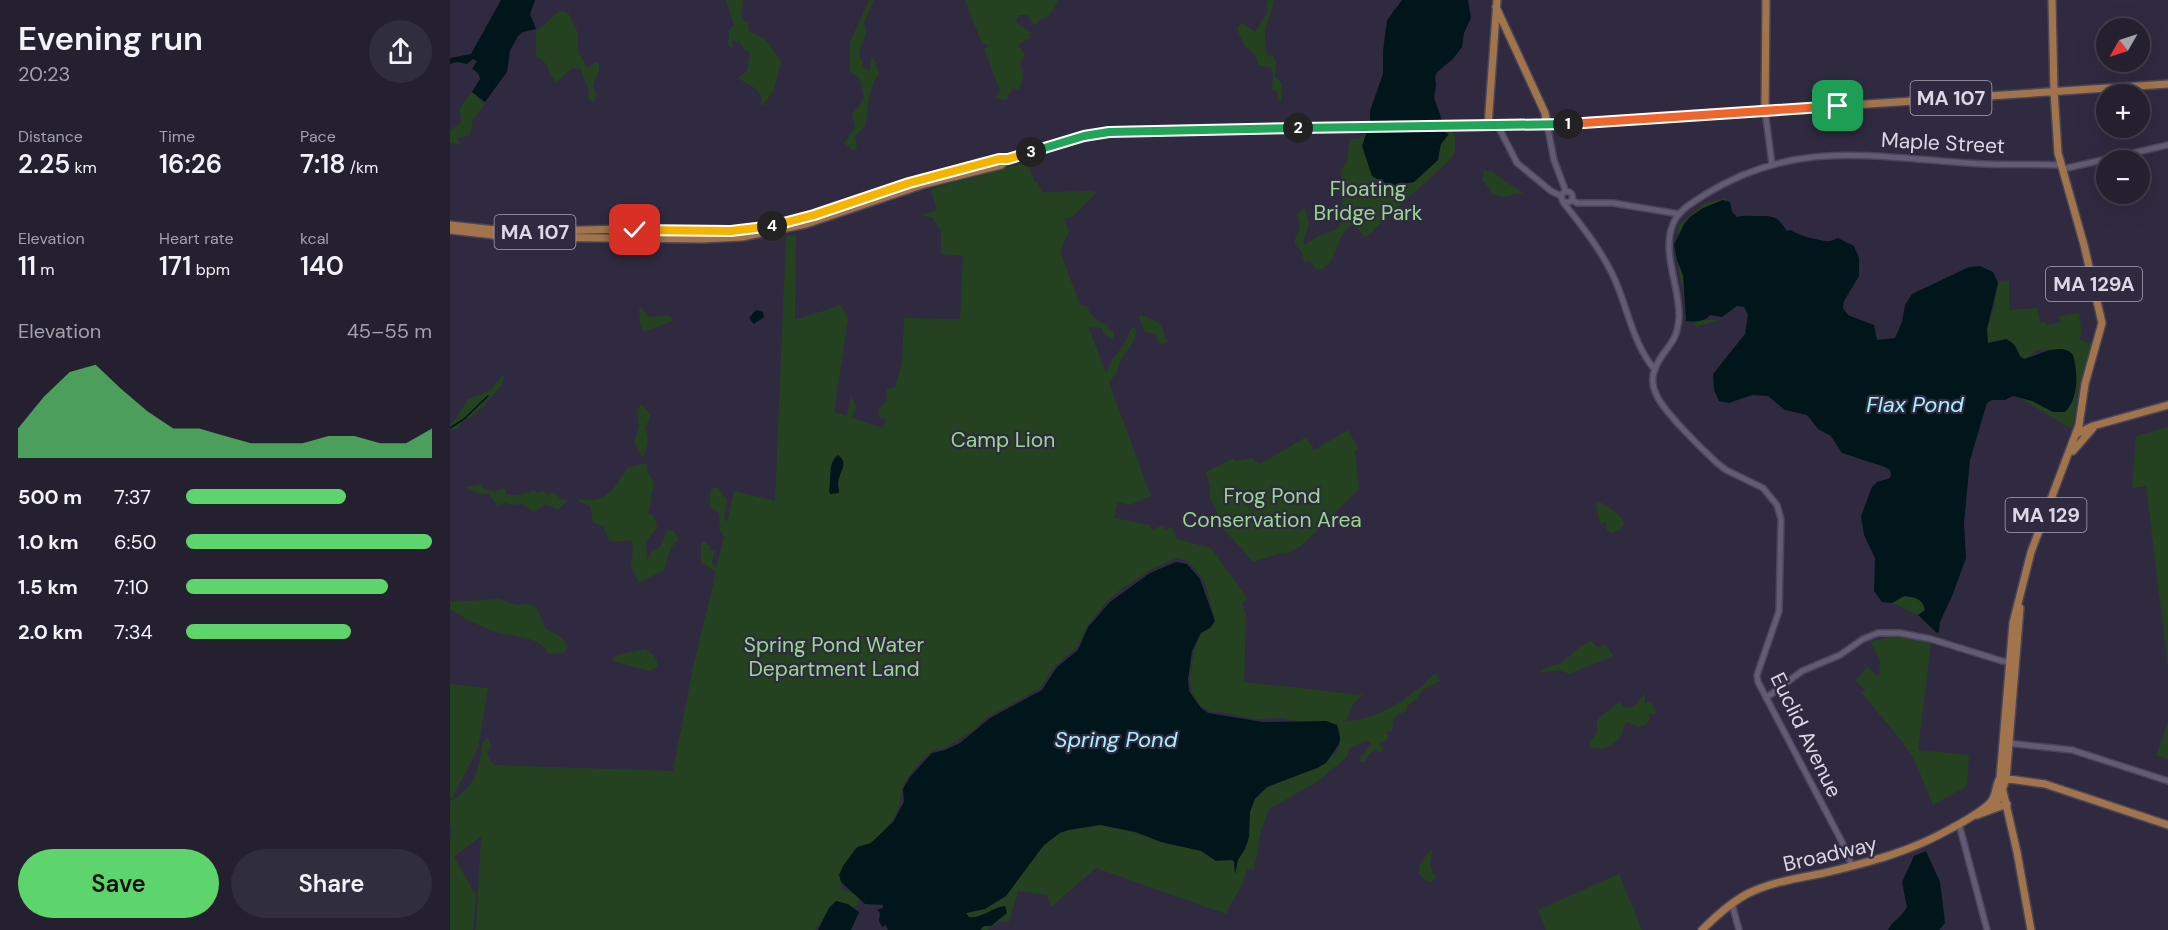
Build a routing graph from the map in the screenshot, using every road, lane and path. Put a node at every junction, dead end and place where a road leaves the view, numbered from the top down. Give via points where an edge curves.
1 (1766, 0) edge
2 (2052, 0) edge
3 (1496, 3) edge
4 (2168, 84) edge
5 (2054, 91) junction
6 (1765, 111) junction
7 (1547, 124) junction
8 (1488, 126) junction
9 (1498, 126) junction
10 (2168, 145) edge
11 (1008, 159) junction
12 (1772, 164) junction
13 (2062, 167) junction
14 (1568, 199) junction
15 (1587, 202) junction
16 (1679, 214) junction
17 (1577, 220) junction
18 (450, 225) edge
19 (450, 230) edge
20 (1655, 369) junction
21 (2168, 405) edge
22 (2095, 426) junction
23 (2076, 434) junction
24 (2068, 458) junction
25 (2013, 662) junction
26 (1766, 698) junction
27 (2006, 742) junction
28 (2003, 778) junction
29 (2168, 781) edge
30 (2003, 789) junction
31 (2007, 804) junction
32 (1981, 814) junction
33 (1971, 817) junction
34 (1959, 824) junction
35 (2168, 825) edge
36 (1852, 866) junction
37 (1732, 904) junction
38 (1702, 930) edge
39 (1739, 930) edge
40 (1987, 930) edge
41 (2031, 930) edge

1 - 6 main road
2 - 5 main road
3 - 7 main road
3 - 8 main road
4 - 5 main road, MA 107
5 - 6 main road, MA 107
5 - 13 main road, MA 129A
6 - 7 main road, MA 107
6 - 12 street
7 - 9 main road, MA 107
7 - 14 street
8 - 9 main road, MA 107
8 - 11 main road, MA 107 via 1109,132
9 - 14 street via 1517,163 1551,191
10 - 13 street, Maple Street
11 - 18 main road, MA 107 via 919,180 805,218 752,229 515,232
11 - 19 main road, MA 107 via 1001,165 925,184 806,224 742,237 511,237
12 - 13 street, Maple Street via 1856,155
12 - 16 street, Maple Street via 1719,187
13 - 23 main road, MA 129A via 2102,320
14 - 15 street
14 - 15 street
14 - 17 street
14 - 17 street
15 - 16 street
16 - 20 street via 1668,245 1678,297 1677,332
17 - 20 street via 1612,274 1637,340
20 - 26 street, Euclid Avenue via 1654,388 1667,410 1726,471 1762,488 1777,505 1781,519 1780,596 1774,630 1757,675
21 - 22 main road
22 - 23 main road
22 - 24 main road, MA 129
23 - 24 main road, Broadway / MA 129
24 - 25 main road, Broadway / MA 129 via 2031,552 2020,595
25 - 26 street via 1932,639 1878,633 1802,671
25 - 27 main road, Broadway / MA 129
26 - 36 street, Euclid Avenue
27 - 28 main road, Broadway / MA 129
27 - 29 street via 2072,750
28 - 30 main road, Broadway / MA 129
28 - 33 main road, Broadway via 1992,800
28 - 35 main road via 2045,784
30 - 31 main road, MA 129
30 - 32 main road, Broadway via 1996,803
31 - 32 main road, Broadway
31 - 41 main road, MA 129
32 - 33 main road, Broadway
33 - 34 main road, Broadway
34 - 36 main road, Broadway via 1907,851
34 - 40 street
36 - 37 main road, Broadway via 1773,884
37 - 38 main road, Broadway
37 - 39 street

